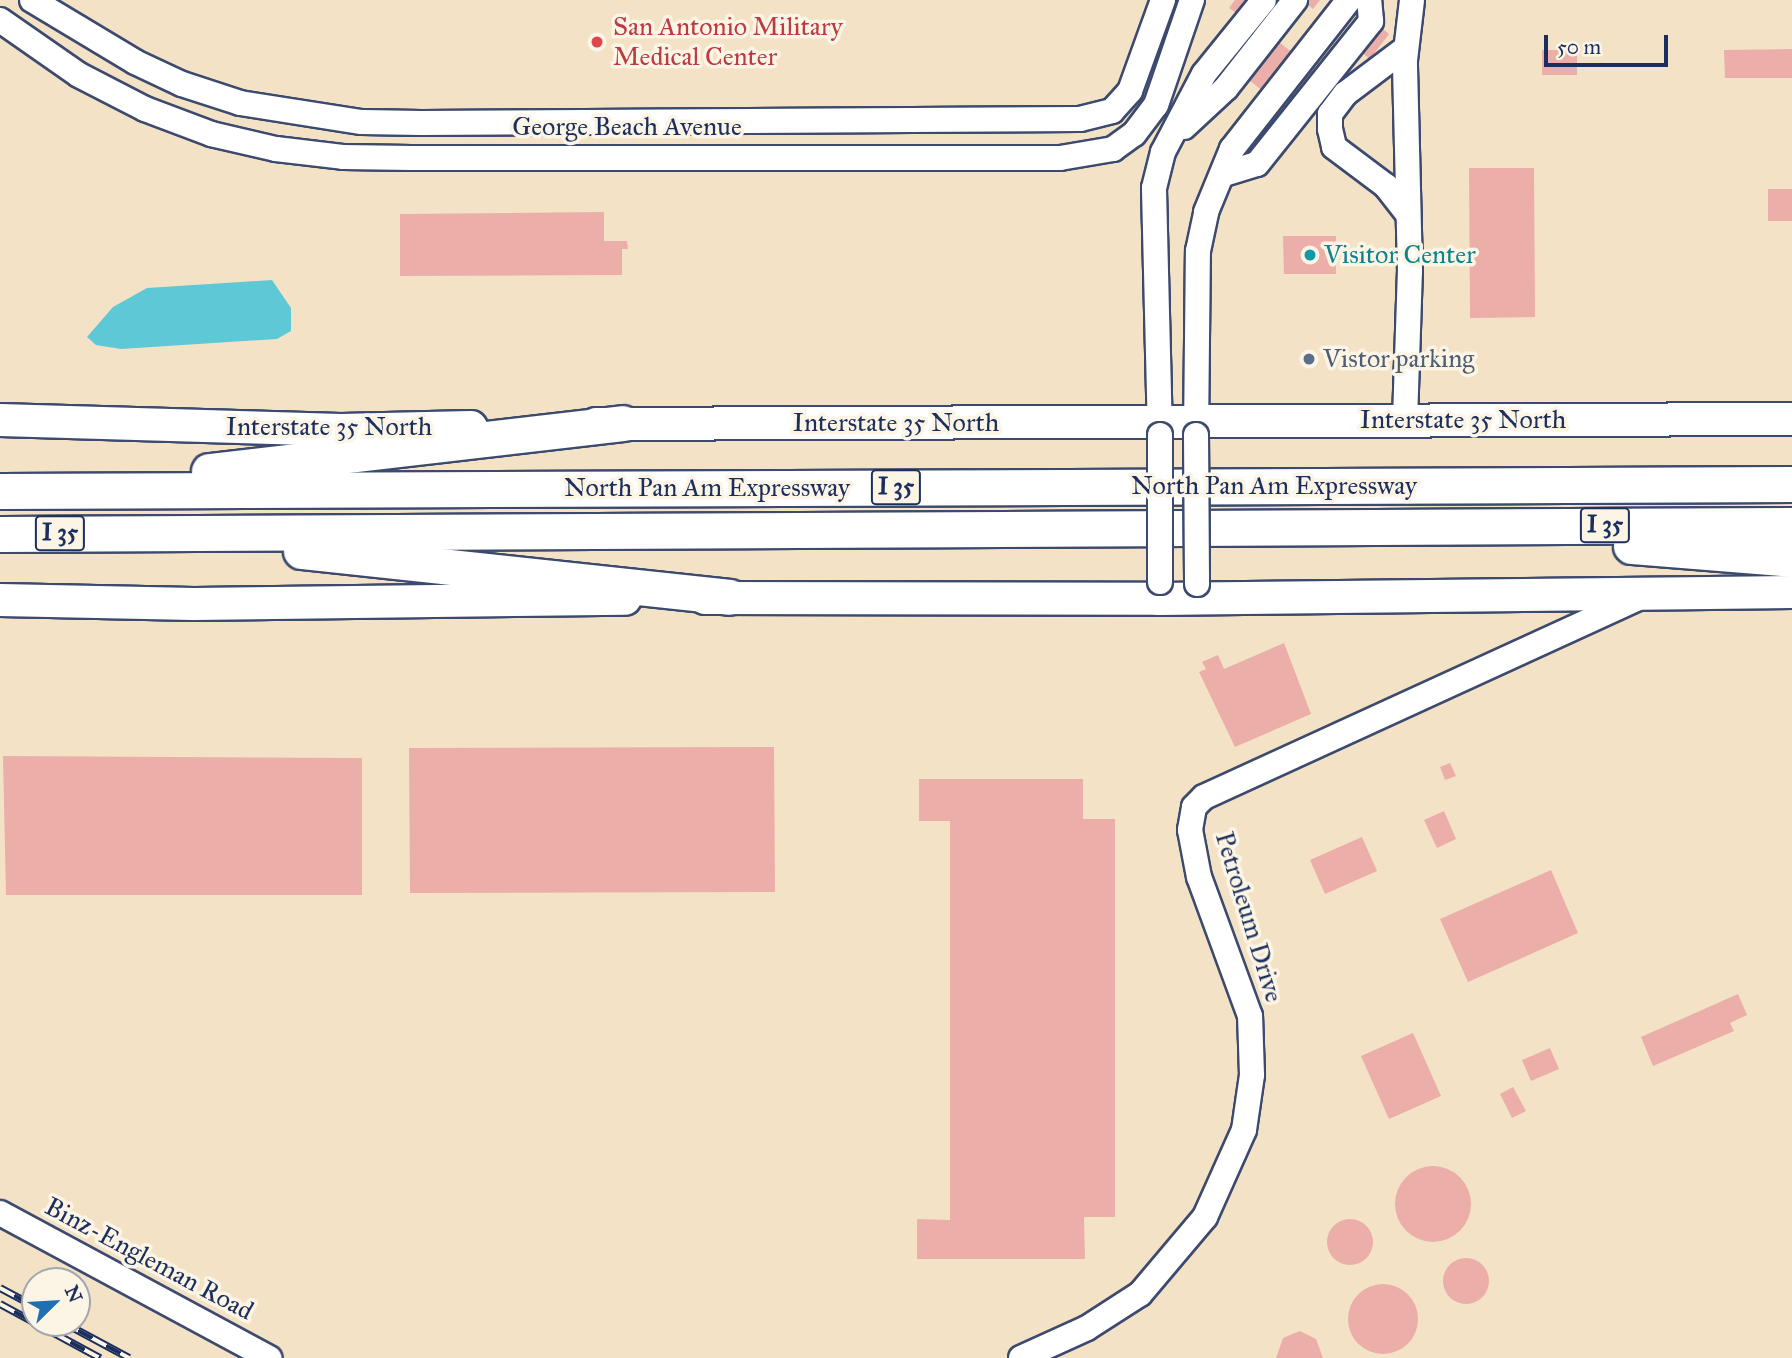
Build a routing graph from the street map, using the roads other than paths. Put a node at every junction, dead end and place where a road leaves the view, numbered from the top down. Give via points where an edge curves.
1 (32, 0) edge
2 (1163, 0) edge
3 (1192, 0) edge
4 (1264, 0) edge
5 (1279, 0) edge
6 (1295, 0) edge
7 (1328, 0) edge
8 (1349, 0) edge
9 (1362, 0) edge
10 (1369, 0) edge
11 (1412, 0) edge
12 (0, 20) edge
13 (1406, 48) junction
14 (1170, 139) junction
15 (1224, 174) junction
16 (1408, 213) junction
17 (1792, 419) edge
18 (0, 420) edge
19 (1405, 420) junction
20 (622, 424) junction
21 (1160, 428) junction
22 (1196, 428) junction
23 (0, 479) edge
24 (1792, 484) edge
25 (0, 491) edge
26 (1792, 524) edge
27 (1418, 526) junction
28 (120, 533) junction
29 (0, 534) edge
30 (1792, 559) edge
31 (1160, 591) junction
32 (1198, 591) junction
33 (1792, 592) edge
34 (1647, 594) junction
35 (729, 597) junction
36 (0, 600) edge
37 (0, 1213) edge
38 (269, 1358) edge
39 (1021, 1358) edge

1 - 2 street, George Beach Avenue via 135,62 240,103 362,122 488,123 1080,119 1112,111 1130,91
3 - 12 street, George Beach Avenue via 1156,105 1134,134 1113,149 1060,158 412,158 343,157 276,149 211,134 145,109 79,75
4 - 14 street via 1204,74
5 - 14 street
6 - 14 street via 1226,88
7 - 15 street via 1220,138
8 - 15 street via 1232,149
9 - 15 street via 1359,12 1246,158
10 - 15 street via 1371,21 1257,164
11 - 13 street
13 - 16 street
13 - 16 street via 1345,94 1330,114 1329,129 1334,147 1386,186
14 - 21 street via 1154,188
15 - 22 street via 1206,212 1198,251
16 - 19 street
17 - 19 main road, Interstate 35 North
18 - 20 main road, Interstate 35 North via 341,430
19 - 22 main road, Interstate 35 North
20 - 21 main road, Interstate 35 North
20 - 23 highway via 204,471
21 - 22 main road, Interstate 35 North
21 - 31 street, bridge
22 - 32 street, bridge
24 - 25 highway, North Pan Am Expressway / I 35
26 - 27 highway, North Pan Am Expressway / I 35
27 - 28 highway, North Pan Am Expressway / I 35
27 - 30 highway
28 - 29 highway, North Pan Am Expressway / I 35
28 - 35 highway
31 - 32 main road
31 - 35 main road
32 - 34 main road
33 - 34 main road
34 - 39 street, Petroleum Drive via 1203,797 1194,807 1190,830 1199,877 1250,1016 1252,1075 1244,1129 1205,1217 1140,1294 1087,1328
35 - 36 main road via 194,604
37 - 38 street, Binz-Engleman Road

